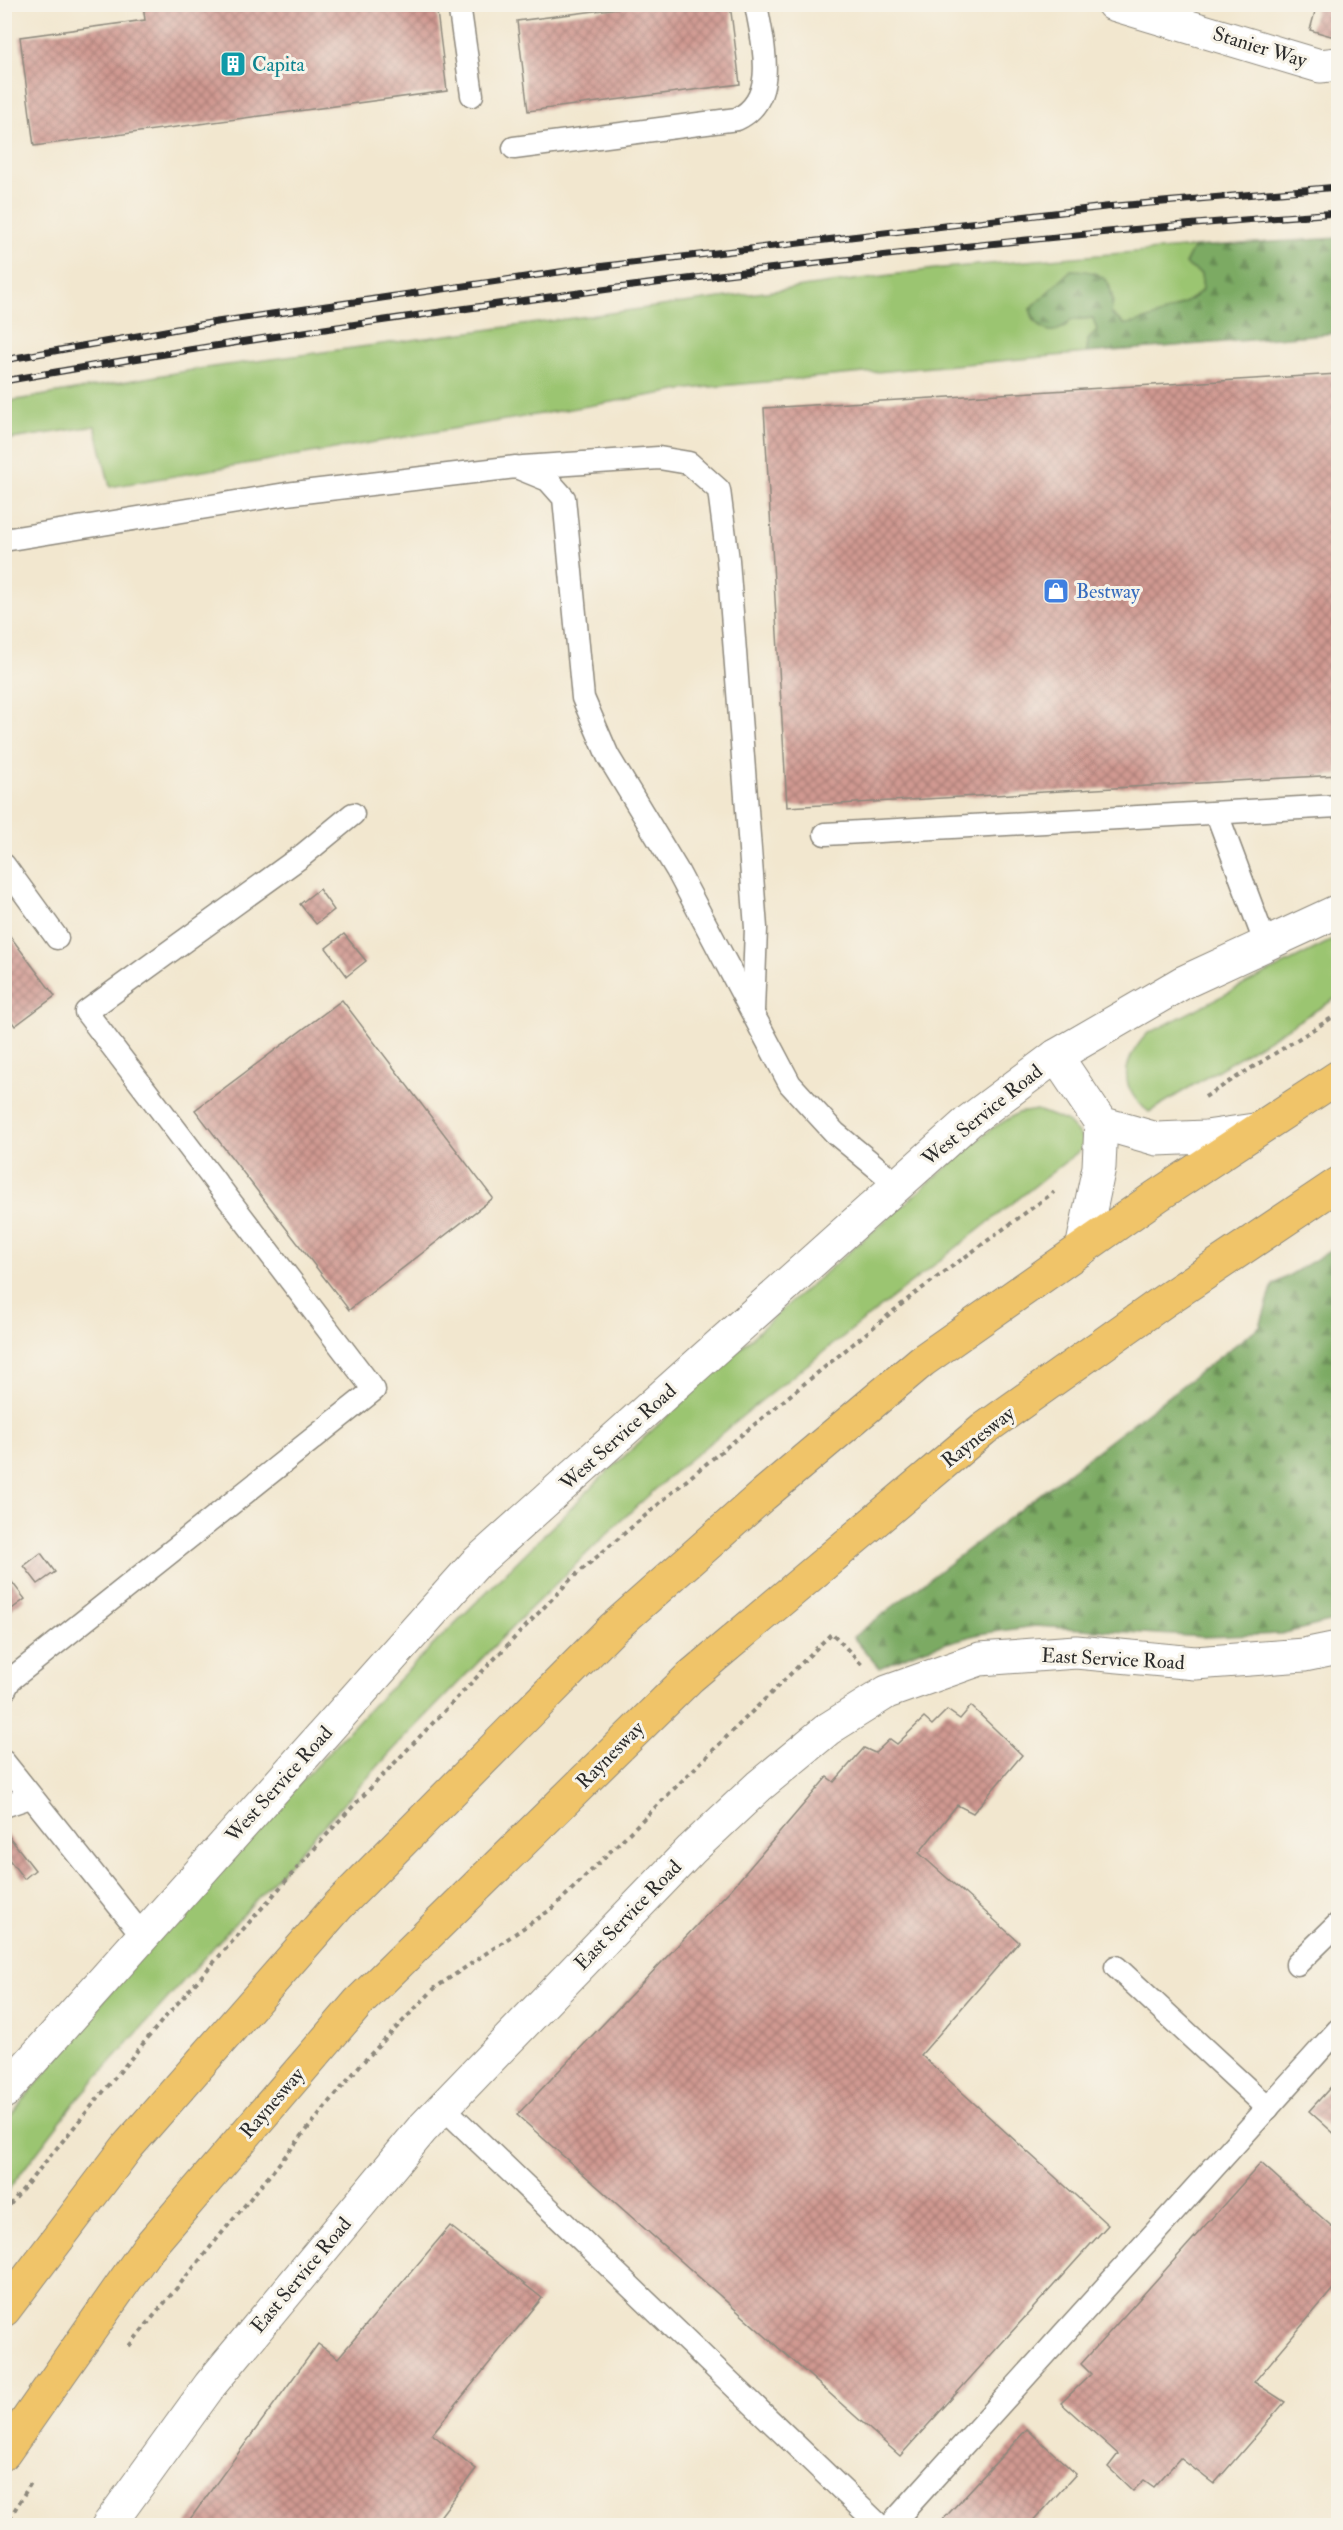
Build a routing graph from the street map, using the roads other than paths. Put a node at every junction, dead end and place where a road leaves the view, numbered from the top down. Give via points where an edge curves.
1 (459, 4) edge
2 (756, 4) edge
3 (1113, 4) edge
4 (1338, 64) edge
5 (472, 95) dead end
6 (514, 148) dead end
7 (516, 467) junction
8 (4, 540) edge
9 (1338, 806) edge
10 (353, 814) dead end
11 (1217, 814) junction
12 (825, 834) dead end
13 (4, 865) edge
14 (1338, 911) edge
15 (57, 938) dead end
16 (1266, 945) junction
17 (753, 1013) junction
18 (1056, 1056) junction
19 (1338, 1077) edge
20 (1101, 1123) junction
21 (1254, 1130) junction
22 (1338, 1184) edge
23 (898, 1185) junction
24 (1082, 1249) junction
25 (1338, 1648) edge
26 (4, 1691) edge
27 (4, 1762) edge
28 (30, 1797) junction
29 (4, 1806) edge
30 (1338, 1924) edge
31 (143, 1936) junction
32 (1297, 1964) dead end
33 (1116, 1967) dead end
34 (1338, 2030) edge
35 (4, 2092) edge
36 (443, 2107) junction
37 (1268, 2108) junction
38 (4, 2310) edge
39 (4, 2453) edge
40 (108, 2526) edge
41 (880, 2526) edge
42 (890, 2526) edge

1 - 5 lane
2 - 6 lane via 765,75 761,96 748,114 737,119
3 - 4 street, Stanier Way via 1320,66
7 - 8 lane via 286,494
7 - 17 lane via 548,480 564,498 583,698 608,756 677,870
7 - 17 lane via 659,458 689,463 718,490 728,560 756,928
9 - 11 lane
10 - 26 lane via 303,855 86,1012 374,1390 10,1680
11 - 12 lane
11 - 16 lane
13 - 15 lane
14 - 16 street, West Service Road
16 - 18 street, West Service Road via 1182,983
17 - 23 lane via 790,1084 835,1133
18 - 20 street
18 - 23 street, West Service Road via 969,1121
19 - 21 highway
20 - 21 street via 1157,1138 1206,1137
20 - 24 street via 1099,1167
21 - 24 highway
22 - 39 highway, Raynesway via 984,1429 690,1677 359,2002 147,2248
23 - 31 street, West Service Road via 475,1564
24 - 38 highway via 922,1361 763,1494 612,1629 338,1906 128,2146
25 - 36 street, East Service Road via 1304,1655 1195,1663 1076,1653 1024,1654 980,1659 887,1692 828,1729 759,1786 691,1850
27 - 28 lane
28 - 29 lane
28 - 31 lane
30 - 32 lane
31 - 35 street, West Service Road
33 - 37 lane
34 - 37 lane
36 - 40 street, East Service Road via 210,2385
36 - 41 lane
37 - 42 lane

